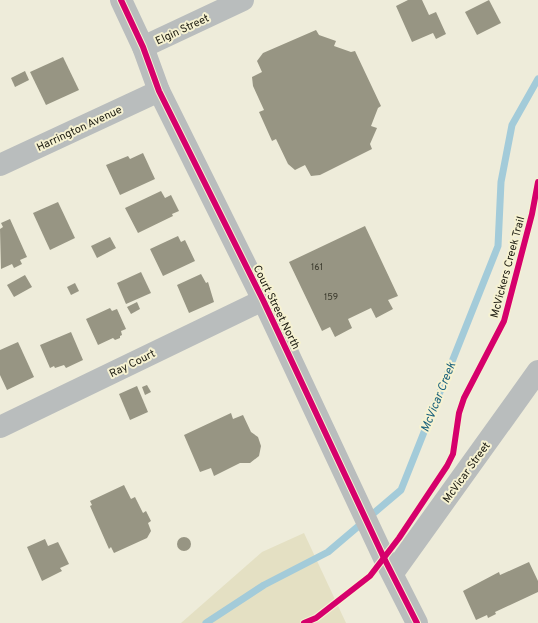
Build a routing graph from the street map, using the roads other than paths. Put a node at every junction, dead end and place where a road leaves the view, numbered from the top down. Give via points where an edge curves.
1 (120, 0) edge
2 (243, 0) edge
3 (143, 47) junction
4 (159, 90) junction
5 (0, 165) edge
6 (263, 300) junction
7 (538, 371) edge
8 (0, 426) edge
9 (393, 573) junction
10 (417, 623) edge

1 - 3 street, Court Street North
2 - 3 street, Elgin Street
3 - 4 street, Court Street North
4 - 5 street, Harrington Avenue
4 - 6 street, Court Street North
6 - 8 street, Ray Court
6 - 9 street, Court Street North
7 - 9 street, McVicar Street
9 - 10 street, Court Street North

